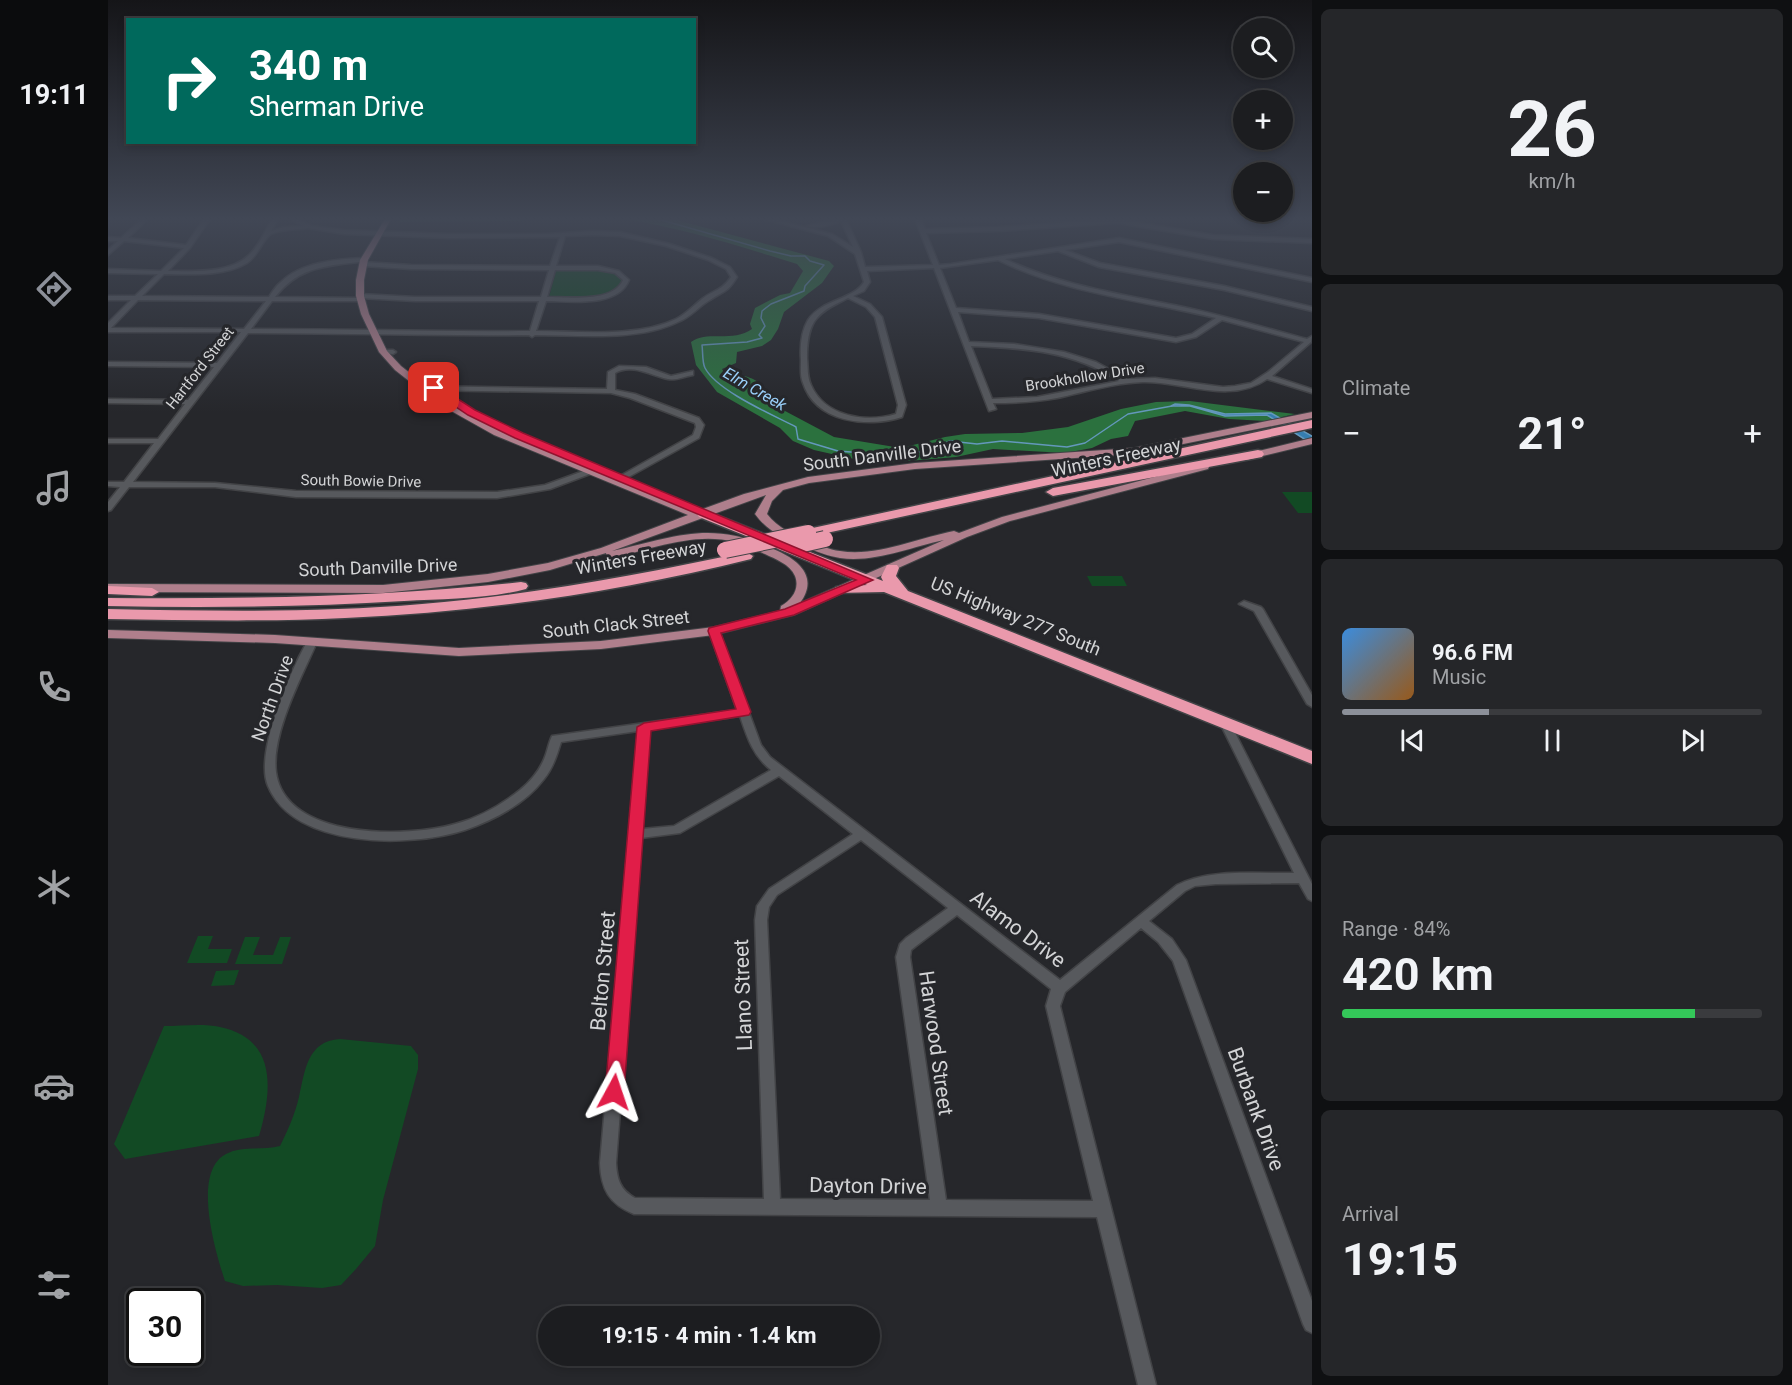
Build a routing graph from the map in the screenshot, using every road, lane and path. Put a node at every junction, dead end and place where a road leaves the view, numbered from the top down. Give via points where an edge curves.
1 (151, 284) edge
2 (282, 284) edge
3 (362, 284) edge
4 (548, 284) edge
5 (625, 284) edge
6 (730, 284) edge
7 (866, 284) edge
8 (944, 284) edge
9 (1059, 284) edge
10 (1200, 284) edge
11 (848, 296) junction
12 (108, 298) edge
13 (361, 298) junction
14 (136, 299) junction
15 (270, 299) junction
16 (543, 300) junction
17 (1312, 309) edge
18 (954, 310) junction
19 (1220, 318) junction
20 (108, 328) edge
21 (246, 331) junction
22 (373, 331) junction
23 (532, 334) junction
24 (1310, 340) edge
25 (966, 344) junction
26 (388, 352) junction
27 (108, 364) edge
28 (220, 364) junction
29 (690, 373) dead end
30 (1265, 376) junction
31 (1126, 382) junction
32 (422, 388) junction
33 (434, 388) junction
34 (611, 391) junction
35 (1312, 391) edge
36 (108, 401) edge
37 (191, 402) junction
38 (1309, 423) edge
39 (1203, 438) junction
40 (1285, 439) junction
41 (108, 441) edge
42 (160, 441) junction
43 (1312, 441) edge
44 (1258, 454) junction
45 (589, 471) junction
46 (610, 473) junction
47 (623, 478) junction
48 (108, 484) edge
49 (126, 485) junction
50 (783, 486) junction
51 (748, 496) junction
52 (981, 497) junction
53 (1023, 498) junction
54 (689, 504) junction
55 (728, 504) junction
56 (674, 505) junction
57 (108, 508) edge
58 (704, 514) junction
59 (761, 514) junction
60 (674, 525) junction
61 (976, 529) junction
62 (550, 566) junction
63 (892, 568) junction
64 (867, 580) junction
65 (108, 589) edge
66 (841, 590) junction
67 (899, 592) junction
68 (356, 600) junction
69 (108, 602) edge
70 (1244, 604) dead end
71 (108, 614) edge
72 (310, 615) junction
73 (764, 619) junction
74 (108, 626) edge
75 (714, 631) junction
76 (108, 634) edge
77 (312, 642) junction
78 (1312, 704) edge
79 (744, 712) junction
80 (1225, 723) junction
81 (644, 727) junction
82 (1312, 758) edge
83 (778, 771) junction
84 (636, 834) junction
85 (861, 834) junction
86 (1303, 878) junction
87 (1312, 896) edge
88 (957, 909) junction
89 (1141, 922) junction
90 (1060, 988) junction
91 (634, 1206) joint
92 (772, 1206) junction
93 (939, 1208) junction
94 (1102, 1209) junction
95 (1312, 1324) edge
96 (1147, 1385) edge

1 - 14 street
2 - 15 street, Hartford Street
3 - 13 main road
4 - 16 street
5 - 16 street, Hartford Street via 616,292 597,298
6 - 23 street via 693,311 663,326 627,333
7 - 11 street
8 - 18 street
9 - 19 street
10 - 17 street
11 - 11 street via 824,309 809,325 803,350 807,385 818,400 838,415 870,421 892,418 899,415 902,405 881,322 872,308
12 - 14 street
13 - 15 street
13 - 16 street
13 - 22 main road
14 - 15 street
14 - 20 street
15 - 21 street, Hartford Street
16 - 23 street
18 - 19 street via 1046,317 1176,340 1200,333
18 - 25 street
19 - 24 street
20 - 21 street
21 - 22 street
21 - 28 street, Hartford Street
22 - 23 street
22 - 26 main road
24 - 30 street, Brookhollow Drive
25 - 31 street via 1071,357 1091,362
25 - 31 street, Brookhollow Drive via 991,405
26 - 32 main road
26 - 33 main road
27 - 28 street
28 - 37 street, Hartford Street
29 - 34 street via 671,378 646,369 619,368 612,372
30 - 31 street, Brookhollow Drive via 1251,386 1234,389 1167,380
30 - 35 street
32 - 33 street
32 - 45 main road via 498,433
33 - 34 street
33 - 46 main road via 512,432
34 - 47 street via 696,420 701,428 696,436
36 - 37 street
37 - 42 street, Hartford Street
38 - 39 main road, South Danville Drive via 1262,425
38 - 40 highway, Winters Freeway
39 - 50 main road, South Danville Drive via 1090,456 863,471
39 - 52 highway
40 - 43 main road, South Clack Street
40 - 44 main road, South Clack Street
40 - 52 highway, Winters Freeway
40 - 53 highway, Winters Freeway
41 - 42 street
42 - 49 street, Hartford Street
44 - 53 highway
44 - 61 main road, South Clack Street via 1092,495
45 - 46 street, South Bowie Drive
45 - 49 street, South Bowie Drive via 546,487 497,495 296,494 215,485
45 - 56 main road
46 - 47 main road
47 - 54 main road
48 - 49 street, South Bowie Drive
49 - 57 street, Hartford Street
50 - 51 main road, South Danville Drive
50 - 59 main road via 766,499
51 - 55 main road, South Danville Drive
51 - 59 main road
52 - 68 highway, Winters Freeway, bridge via 601,576 455,594
53 - 72 highway, Winters Freeway, bridge via 603,585 460,606
54 - 55 main road
54 - 58 main road
55 - 58 main road, South Danville Drive
56 - 58 main road
56 - 60 main road via 681,515
58 - 60 main road, South Danville Drive
58 - 64 highway, US Highway 277 South
59 - 61 main road via 777,531 839,555 869,553
60 - 62 main road, South Danville Drive
61 - 63 main road, South Clack Street
62 - 65 main road, South Danville Drive via 471,581 393,588
62 - 73 main road via 704,535 742,540 786,560 800,574 802,589 792,606
63 - 64 main road, South Clack Street
63 - 67 highway via 888,578
64 - 66 main road, South Clack Street
64 - 67 highway, US Highway 277 South
65 - 68 highway
66 - 67 highway
66 - 73 main road, South Clack Street
67 - 80 highway, US Highway 277 South
68 - 69 highway, Winters Freeway via 241,604
70 - 78 street via 1258,609
71 - 72 highway, Winters Freeway
72 - 74 highway
73 - 75 main road, South Clack Street
75 - 77 main road, South Clack Street via 602,645 489,652
75 - 79 street, Alamo Drive
76 - 77 main road, South Clack Street
77 - 81 street, North Drive via 273,740 273,784 286,804 310,821 339,831 390,837 458,828 496,812 520,795 541,776 556,740
79 - 81 street
79 - 83 street, Alamo Drive via 761,755
80 - 82 highway, US Highway 277 South
80 - 86 street
81 - 84 street, Belton Street
83 - 84 street via 676,830
83 - 85 street, Alamo Drive
84 - 91 street, Belton Street via 608,1174 616,1195
85 - 88 street, Alamo Drive
85 - 92 street, Llano Street via 773,892 763,906
86 - 87 street
86 - 89 street via 1193,882
88 - 90 street, Alamo Drive
88 - 93 street, Harwood Street via 910,942 903,957
89 - 90 street
89 - 95 street, Burbank Drive via 1172,946 1179,960
90 - 94 street, Alamo Drive via 1053,1006
91 - 92 street, Dayton Drive
92 - 93 street, Dayton Drive
93 - 94 street, Dayton Drive
94 - 96 street, Alamo Drive

